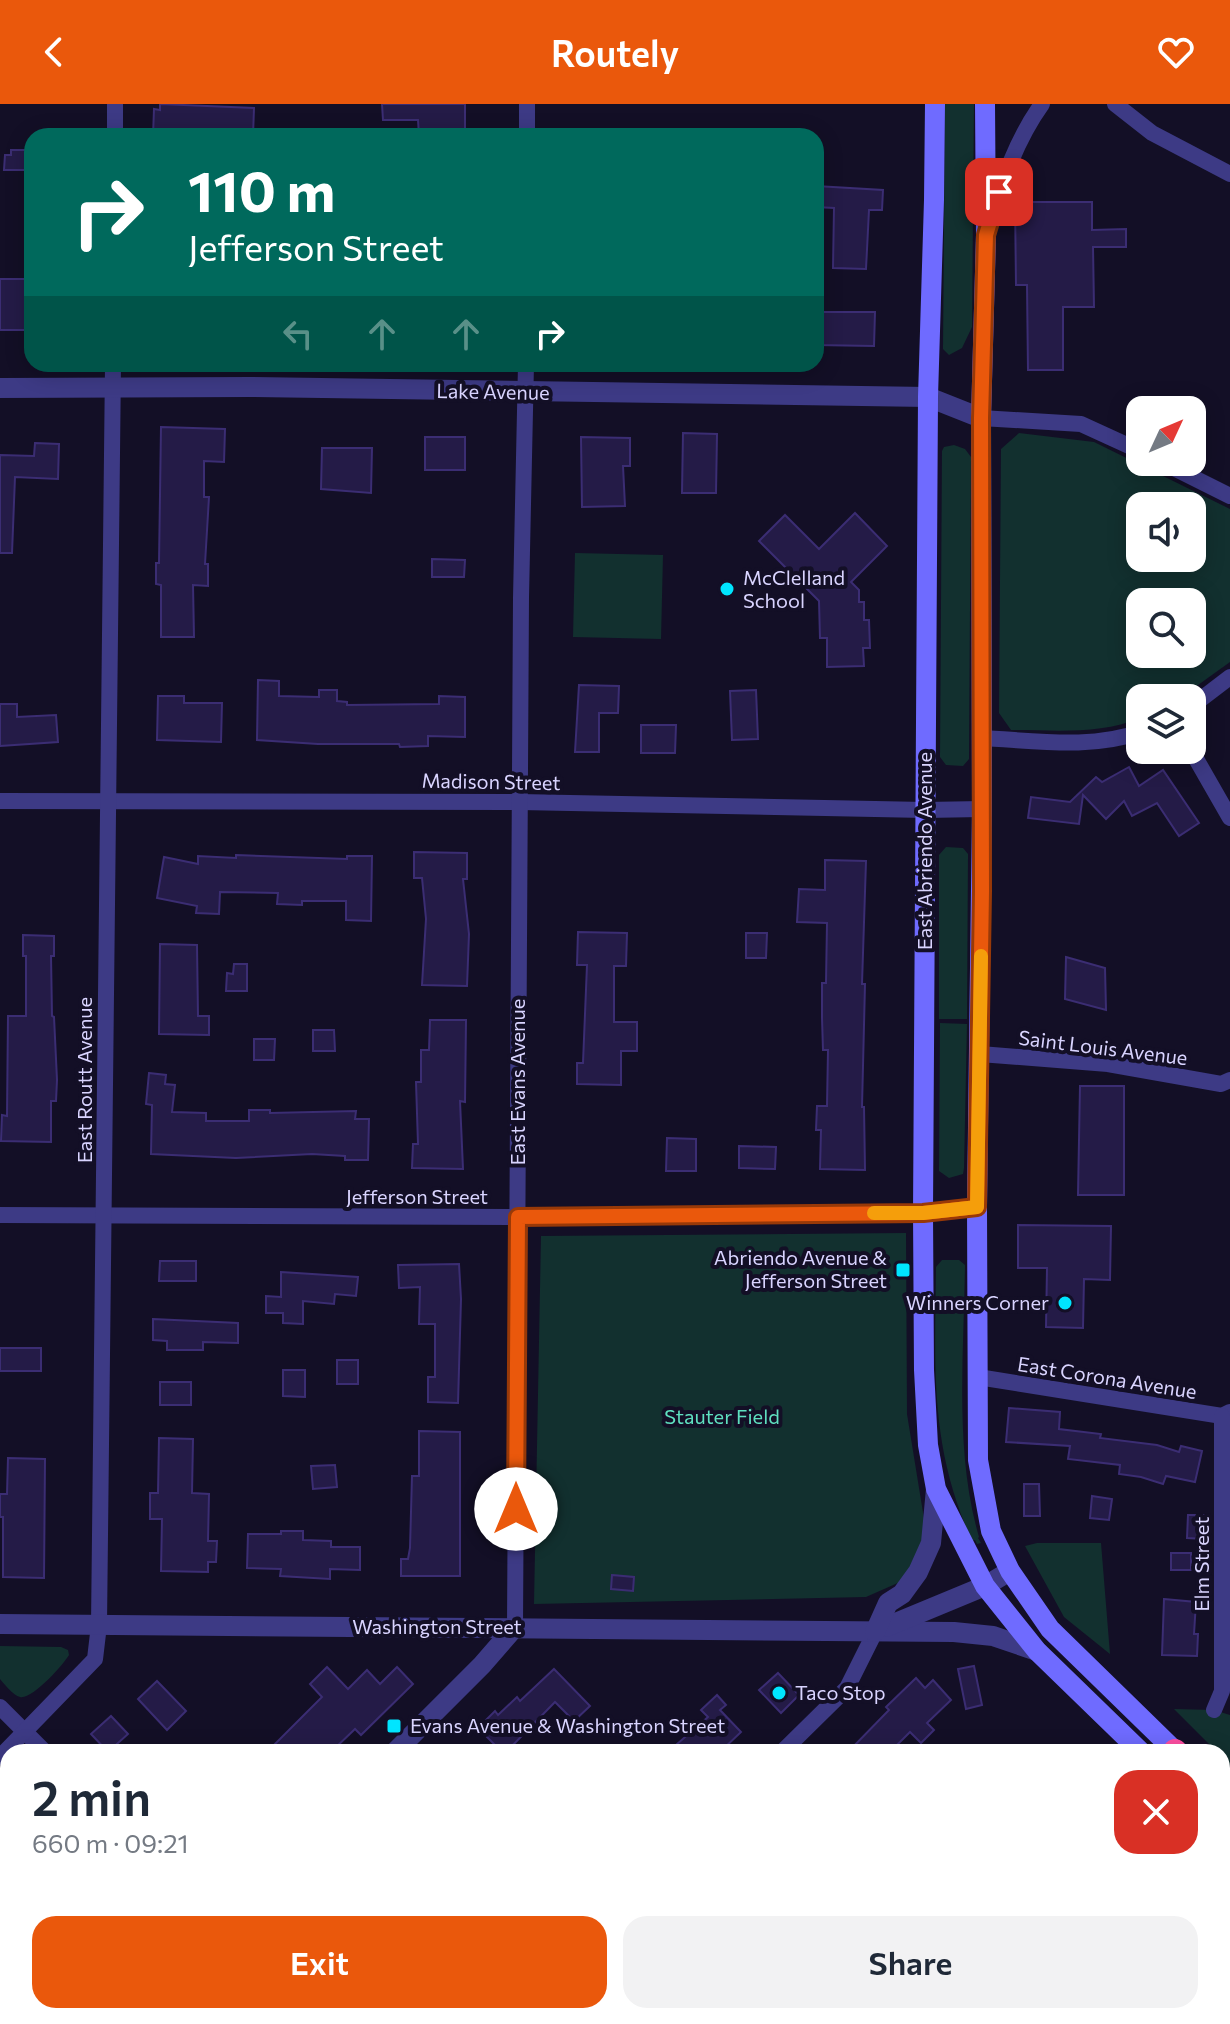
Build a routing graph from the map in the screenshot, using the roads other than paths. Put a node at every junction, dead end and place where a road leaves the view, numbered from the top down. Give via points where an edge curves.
1 (115, 104) edge
2 (527, 104) edge
3 (935, 104) edge
4 (985, 104) edge
5 (1042, 104) edge
6 (1115, 104) edge
7 (115, 128) edge
8 (527, 128) edge
9 (1230, 174) edge
10 (986, 235) junction
11 (113, 372) edge
12 (526, 372) edge
13 (0, 388) edge
14 (113, 388) junction
15 (526, 393) junction
16 (928, 397) junction
17 (981, 418) junction
18 (1126, 445) edge
19 (1190, 476) edge
20 (1230, 496) edge
21 (1230, 677) edge
22 (1206, 695) edge
23 (1126, 736) edge
24 (980, 738) junction
25 (1199, 764) edge
26 (0, 801) edge
27 (107, 801) junction
28 (519, 802) junction
29 (982, 809) junction
30 (925, 810) junction
31 (1230, 818) edge
32 (980, 1054) junction
33 (1227, 1086) edge
34 (977, 1207) junction
35 (923, 1213) junction
36 (0, 1215) edge
37 (105, 1217) junction
38 (518, 1217) junction
39 (978, 1377) junction
40 (1226, 1414) edge
41 (936, 1489) junction
42 (1010, 1571) junction
43 (985, 1586) junction
44 (0, 1624) edge
45 (99, 1625) junction
46 (515, 1627) junction
47 (875, 1632) junction
48 (1037, 1651) junction
49 (0, 1707) edge
50 (1214, 1710) dead end
51 (25, 1732) junction
52 (13, 1744) edge
53 (37, 1744) edge
54 (403, 1744) edge
55 (790, 1744) edge
56 (1133, 1744) edge
57 (1167, 1744) edge

1 - 7 street
2 - 8 street
3 - 16 main road, East Abriendo Avenue
4 - 10 main road
5 - 10 street via 1025,127 1006,171
6 - 9 street via 1152,133
10 - 17 main road
11 - 14 street, East Routt Avenue
12 - 15 street, East Evans Avenue
13 - 14 street, Lake Avenue
14 - 15 street, Lake Avenue
14 - 27 street, East Routt Avenue
15 - 16 street, Lake Avenue
15 - 28 street, East Evans Avenue
16 - 17 street, Lake Avenue
16 - 30 main road, East Abriendo Avenue
17 - 18 street via 1081,424
17 - 24 main road
19 - 20 street
21 - 22 street
23 - 24 street via 1076,742
24 - 29 main road
25 - 31 street
26 - 27 street, Madison Street
27 - 28 street, Madison Street
27 - 37 street, East Routt Avenue
28 - 30 street, Madison Street
28 - 38 street, East Evans Avenue
29 - 30 street, Madison Street
29 - 32 main road
30 - 35 main road, East Abriendo Avenue
32 - 33 street, Saint Louis Avenue via 1108,1064
32 - 34 main road
34 - 35 street, Jefferson Street
34 - 39 main road
35 - 38 street, Jefferson Street
35 - 41 main road, East Abriendo Avenue via 924,1370
36 - 37 street, Jefferson Street
37 - 38 street, Jefferson Street
37 - 45 street, East Routt Avenue
38 - 46 street, East Evans Avenue
39 - 40 street, East Corona Avenue
39 - 42 main road via 978,1460 991,1531
40 - 50 street, Elm Street via 1222,1691
41 - 43 main road, East Abriendo Avenue
41 - 47 street via 931,1543 918,1572 888,1603
42 - 43 street
42 - 57 main road via 1050,1629
43 - 47 street
43 - 48 main road, East Abriendo Avenue
44 - 45 street, Washington Street
45 - 46 street, Washington Street
45 - 51 street, East Routt Avenue via 95,1659
46 - 47 street, Washington Street
46 - 54 street
47 - 48 street, Washington Street via 993,1636
47 - 55 street via 847,1688
48 - 56 main road, East Abriendo Avenue
49 - 51 street
51 - 52 street, East Routt Avenue
51 - 53 street

